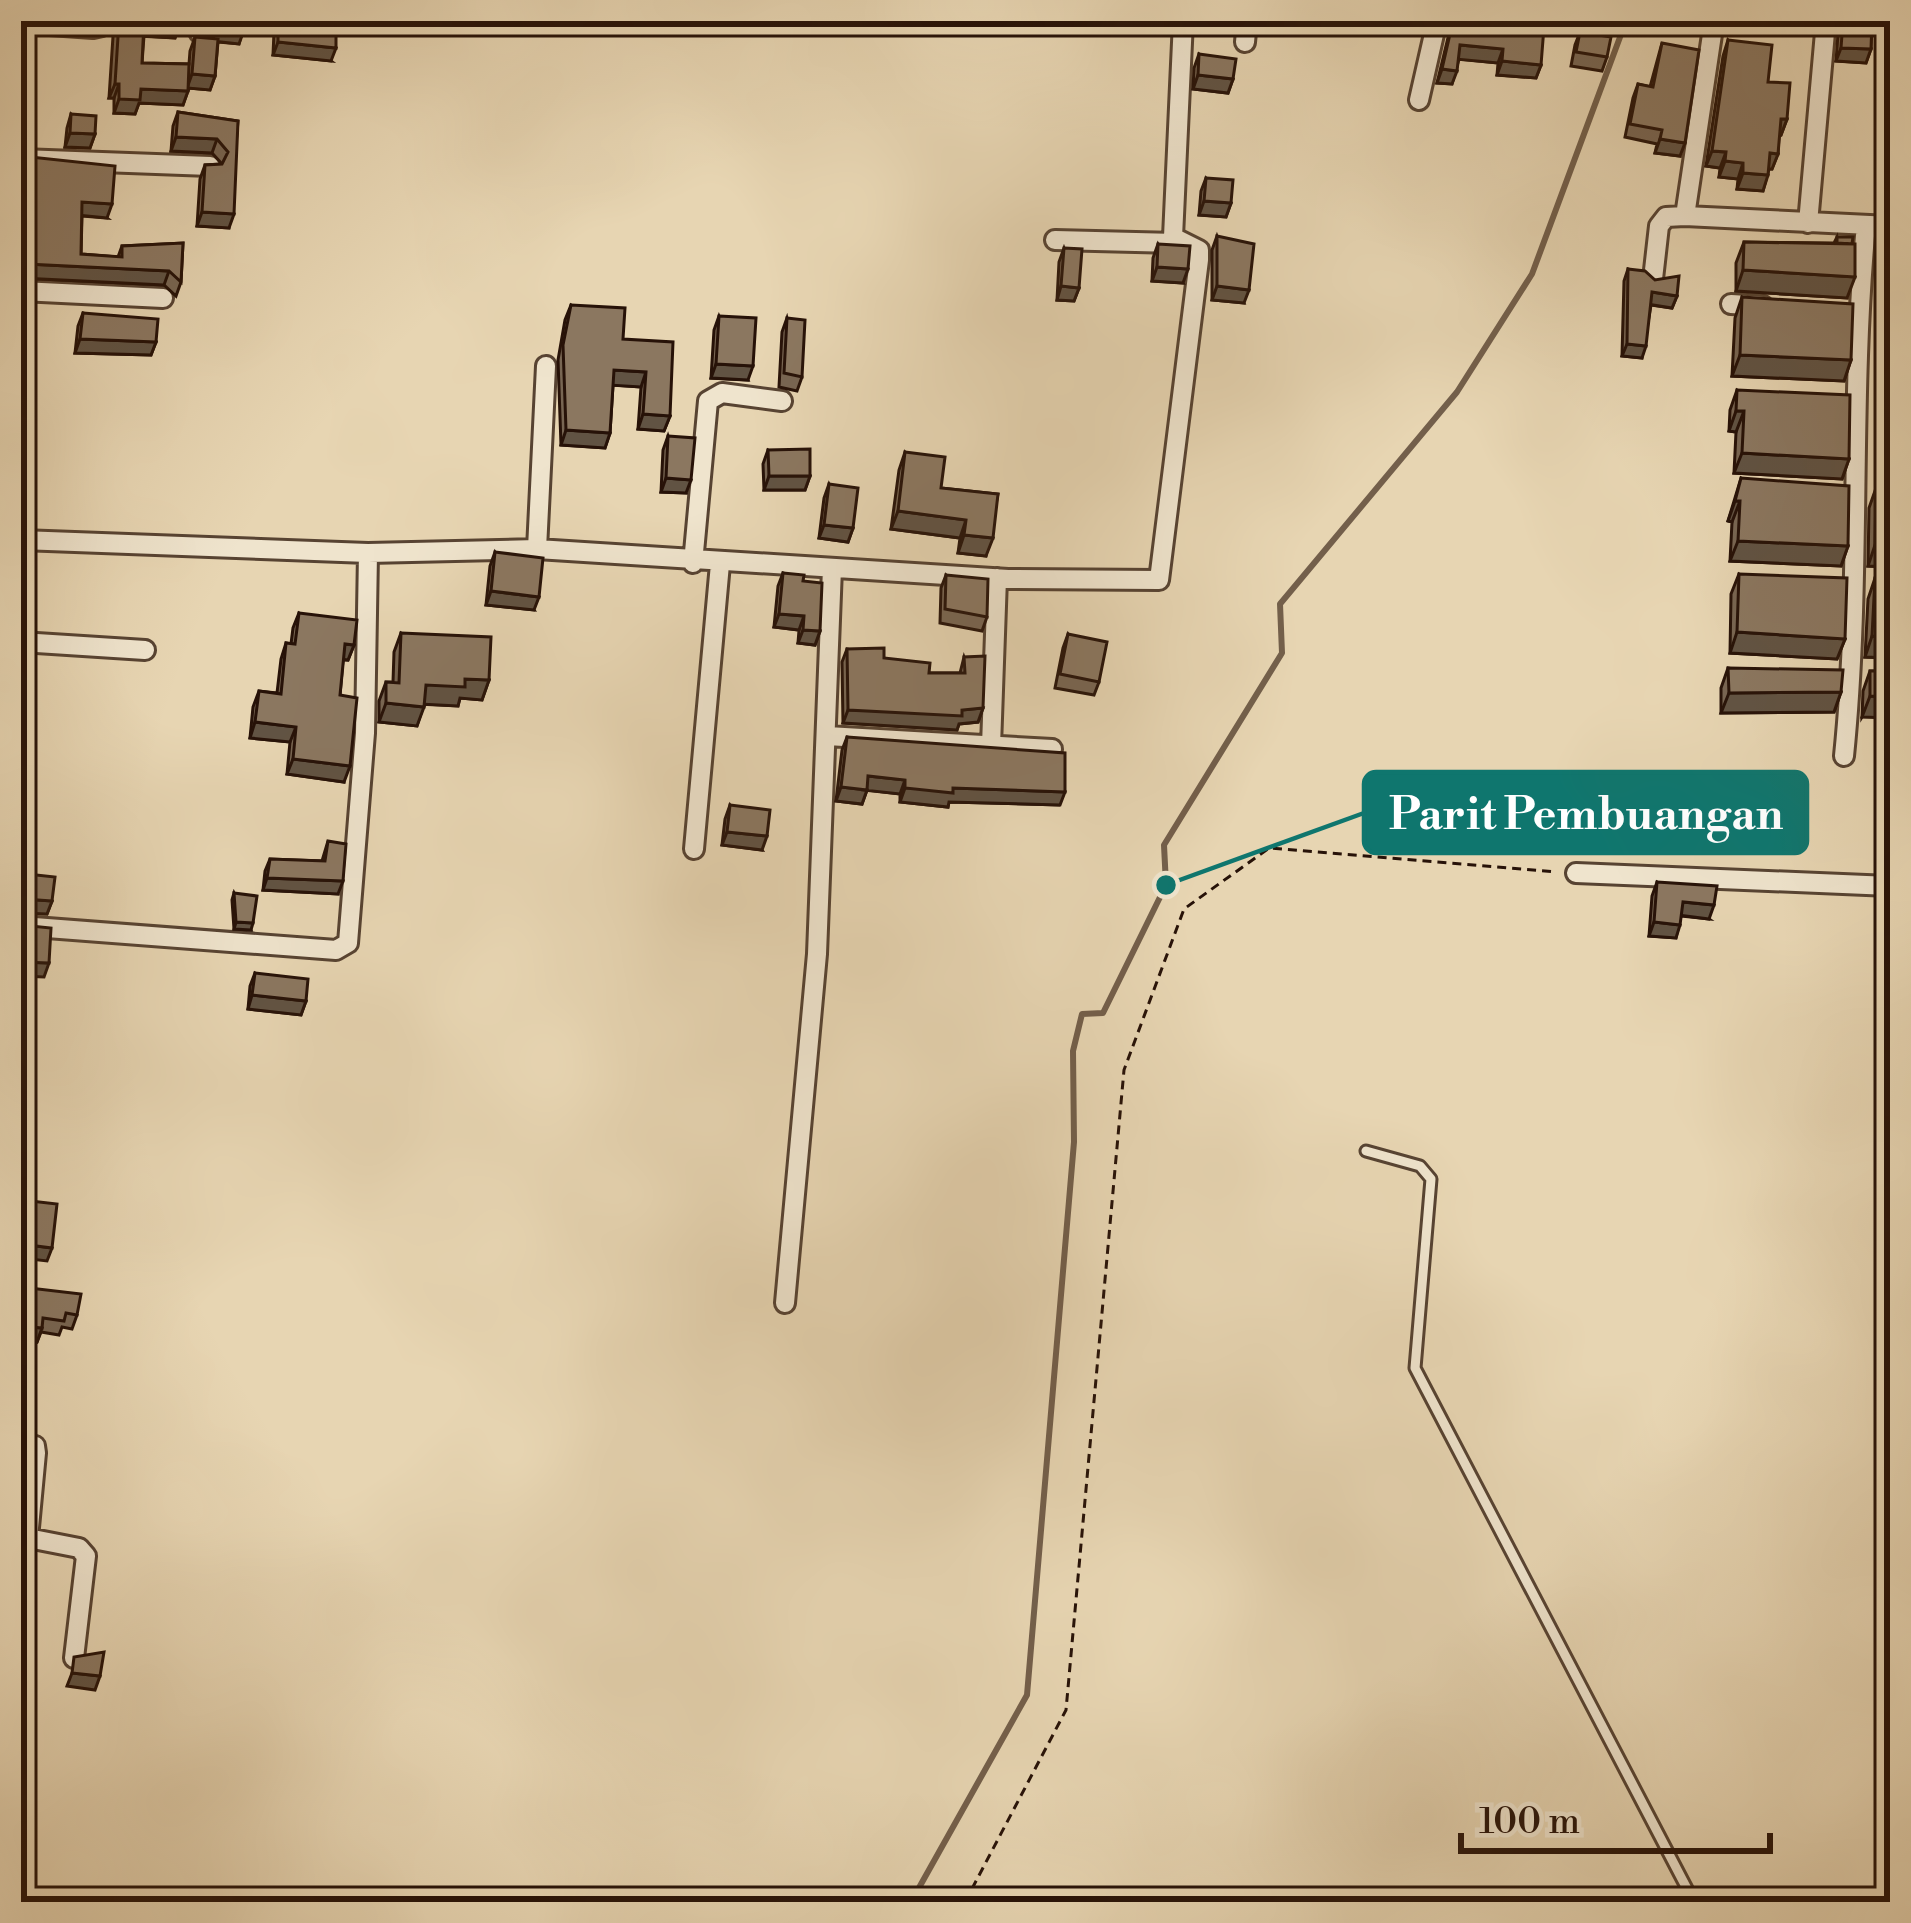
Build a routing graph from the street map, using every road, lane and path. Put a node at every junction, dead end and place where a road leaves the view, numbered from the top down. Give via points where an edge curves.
1 (102, 21) edge
2 (1183, 21) edge
3 (1247, 21) edge
4 (1437, 21) edge
5 (1714, 21) edge
6 (1826, 21) edge
7 (21, 23) edge
8 (1245, 42) dead end
9 (1419, 100) dead end
10 (21, 159) edge
11 (210, 166) edge
12 (1685, 216) junction
13 (1808, 223) junction
14 (1866, 225) junction
15 (1890, 226) edge
16 (1054, 240) dead end
17 (1177, 243) junction
18 (1653, 279) edge
19 (21, 291) edge
20 (163, 298) dead end
21 (1731, 304) dead end
22 (1794, 308) edge
23 (1836, 311) edge
24 (1857, 312) junction
25 (546, 366) dead end
26 (782, 400) dead end
27 (1832, 491) edge
28 (1864, 493) junction
29 (21, 540) edge
30 (537, 549) junction
31 (368, 554) junction
32 (693, 563) junction
33 (720, 564) junction
34 (832, 568) junction
35 (997, 578) junction
36 (1830, 583) edge
37 (1863, 583) junction
38 (21, 642) edge
39 (145, 650) dead end
40 (1831, 676) edge
41 (1861, 677) junction
42 (827, 736) junction
43 (991, 746) junction
44 (1052, 749) edge
45 (1844, 756) dead end
46 (694, 849) dead end
47 (1576, 873) joint
48 (1890, 886) edge
49 (21, 926) edge
50 (1366, 1151) dead end
51 (785, 1303) dead end
52 (21, 1444) edge
53 (74, 1658) edge
54 (965, 1902) edge
55 (1694, 1902) edge

1 - 7 street via 93,28
2 - 17 street
3 - 8 street
4 - 9 street
5 - 12 street
6 - 13 street
10 - 11 street
12 - 13 street
12 - 18 street via 1659,226
13 - 14 street
14 - 15 street
14 - 24 street
16 - 17 street
17 - 35 street via 1199,250 1199,260 1159,580
19 - 20 street
21 - 22 street
23 - 24 street
24 - 28 street via 1846,398
25 - 30 street
26 - 32 street via 722,393 708,401
27 - 28 street
28 - 37 street
29 - 31 street
30 - 31 street
30 - 32 street
31 - 49 street via 348,943 336,950
32 - 33 street
33 - 34 street
33 - 46 street
34 - 35 street
34 - 42 street
35 - 43 street
36 - 37 street
37 - 41 street
38 - 39 street
40 - 41 street
41 - 45 street
42 - 43 street
42 - 51 street
43 - 44 street
47 - 48 street
47 - 54 path via 1269,848 1184,909 1124,1070 1066,1710
50 - 55 lane via 1420,1166 1431,1179 1415,1369
52 - 53 street via 36,1453 28,1538 86,1556

